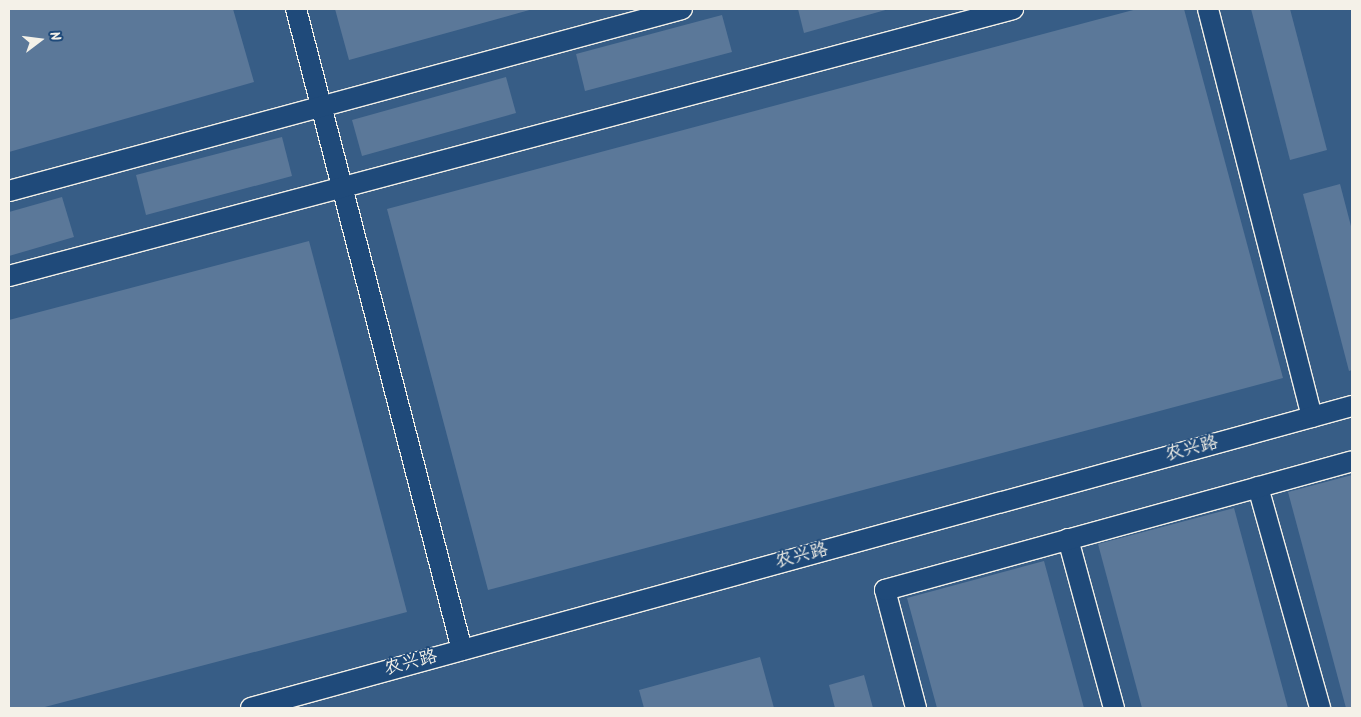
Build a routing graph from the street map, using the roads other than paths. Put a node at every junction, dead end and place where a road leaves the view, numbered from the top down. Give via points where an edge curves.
1 (296, 9) edge
2 (682, 9) edge
3 (1013, 9) edge
4 (1208, 9) edge
5 (322, 106) junction
6 (344, 187) junction
7 (9, 192) edge
8 (9, 276) edge
9 (1352, 406) edge
10 (1312, 417) junction
11 (1352, 461) edge
12 (1258, 487) junction
13 (1068, 539) junction
14 (462, 650) junction
15 (251, 708) edge
16 (916, 708) edge
17 (1114, 708) edge
18 (1320, 708) edge

1 - 5 street
2 - 5 street
3 - 6 street
4 - 10 street
5 - 6 street
5 - 7 street
6 - 8 street
6 - 14 street
9 - 10 street, 农兴路
10 - 14 street, 农兴路
11 - 12 street
12 - 13 street
12 - 18 street
13 - 16 street via 884,590
13 - 17 street
14 - 15 street, 农兴路

